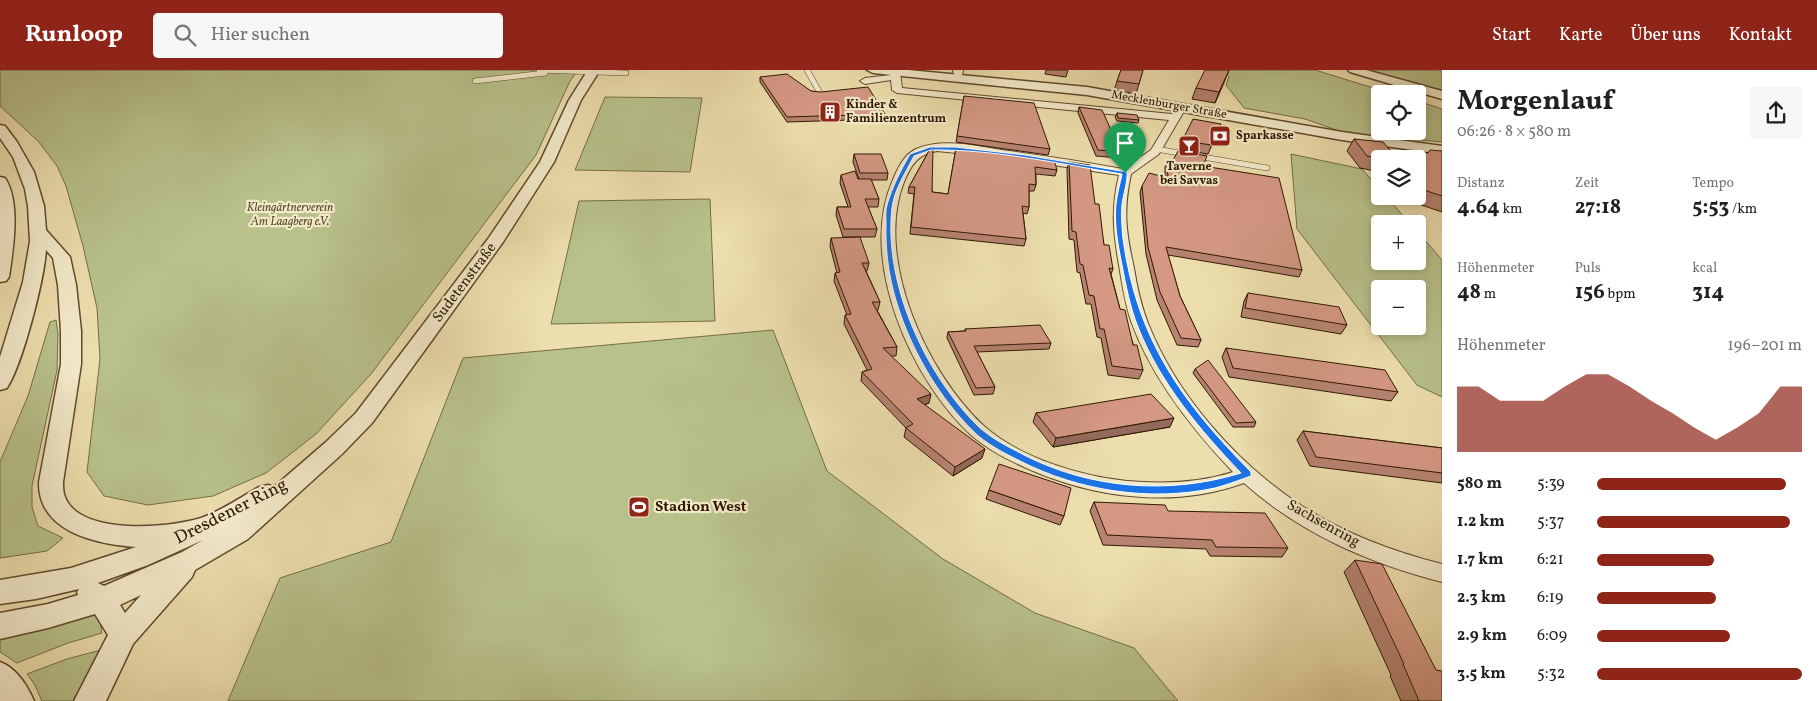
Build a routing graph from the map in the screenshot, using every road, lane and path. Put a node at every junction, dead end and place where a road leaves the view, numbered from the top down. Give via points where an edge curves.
1 (539, 70) edge
2 (807, 70) edge
3 (873, 70) edge
4 (1350, 71) edge
5 (556, 72) junction
6 (593, 72) edge
7 (626, 73) dead end
8 (895, 74) junction
9 (958, 74) edge
10 (475, 80) dead end
11 (865, 81) dead end
12 (1390, 85) edge
13 (820, 92) edge
14 (1442, 95) edge
15 (1426, 97) edge
16 (1442, 102) edge
17 (1178, 112) junction
18 (0, 129) edge
19 (1156, 149) junction
20 (1442, 150) edge
21 (1268, 168) dead end
22 (1125, 173) junction
23 (0, 181) edge
24 (37, 228) junction
25 (0, 277) edge
26 (0, 383) edge
27 (304, 474) junction
28 (1248, 474) junction
29 (213, 525) junction
30 (191, 560) junction
31 (1442, 573) edge
32 (75, 579) junction
33 (0, 592) edge
34 (102, 600) junction
35 (0, 626) edge
36 (123, 635) junction
37 (0, 676) edge
38 (18, 701) edge
39 (90, 701) edge

1 - 5 lane
2 - 13 lane
3 - 8 street, Mecklenburger Straße
4 - 12 street
4 - 14 street
5 - 6 lane
5 - 10 lane
6 - 7 lane
6 - 27 street, Sudetenstraße via 575,100 547,162 495,242 364,418
8 - 9 street, Mecklenburger Straße
8 - 11 street
8 - 17 street, Mecklenburger Straße via 897,90
9 - 17 street, Mecklenburger Straße via 1087,91
15 - 16 street
17 - 19 street
17 - 20 street, Mecklenburger Straße
18 - 24 street via 23,162 36,202
19 - 21 lane
19 - 22 street
22 - 28 street, Sachsenring via 1119,205 1120,239 1131,295 1142,327 1179,394 1209,434
22 - 28 street via 955,148 930,149 912,155 889,207 889,246 895,289 913,338 944,391 977,429 1004,449 1035,465 1099,485 1134,489 1166,490 1215,484
23 - 25 street via 6,210
24 - 26 street via 37,256 30,289
24 - 29 street via 61,257 71,331 71,364 51,482 52,497 61,511 76,524 102,534 132,537 168,535
27 - 29 street, Dresdener Ring
27 - 30 street, Dresdener Ring via 239,532
28 - 31 street, Sachsenring via 1289,508 1342,537 1412,566
29 - 32 street, Dresdener Ring via 139,558
30 - 34 street, Dresdener Ring
30 - 36 street
32 - 33 street, Dresdener Ring
32 - 34 street
34 - 35 street, Dresdener Ring
34 - 36 street
36 - 39 street
37 - 38 street

